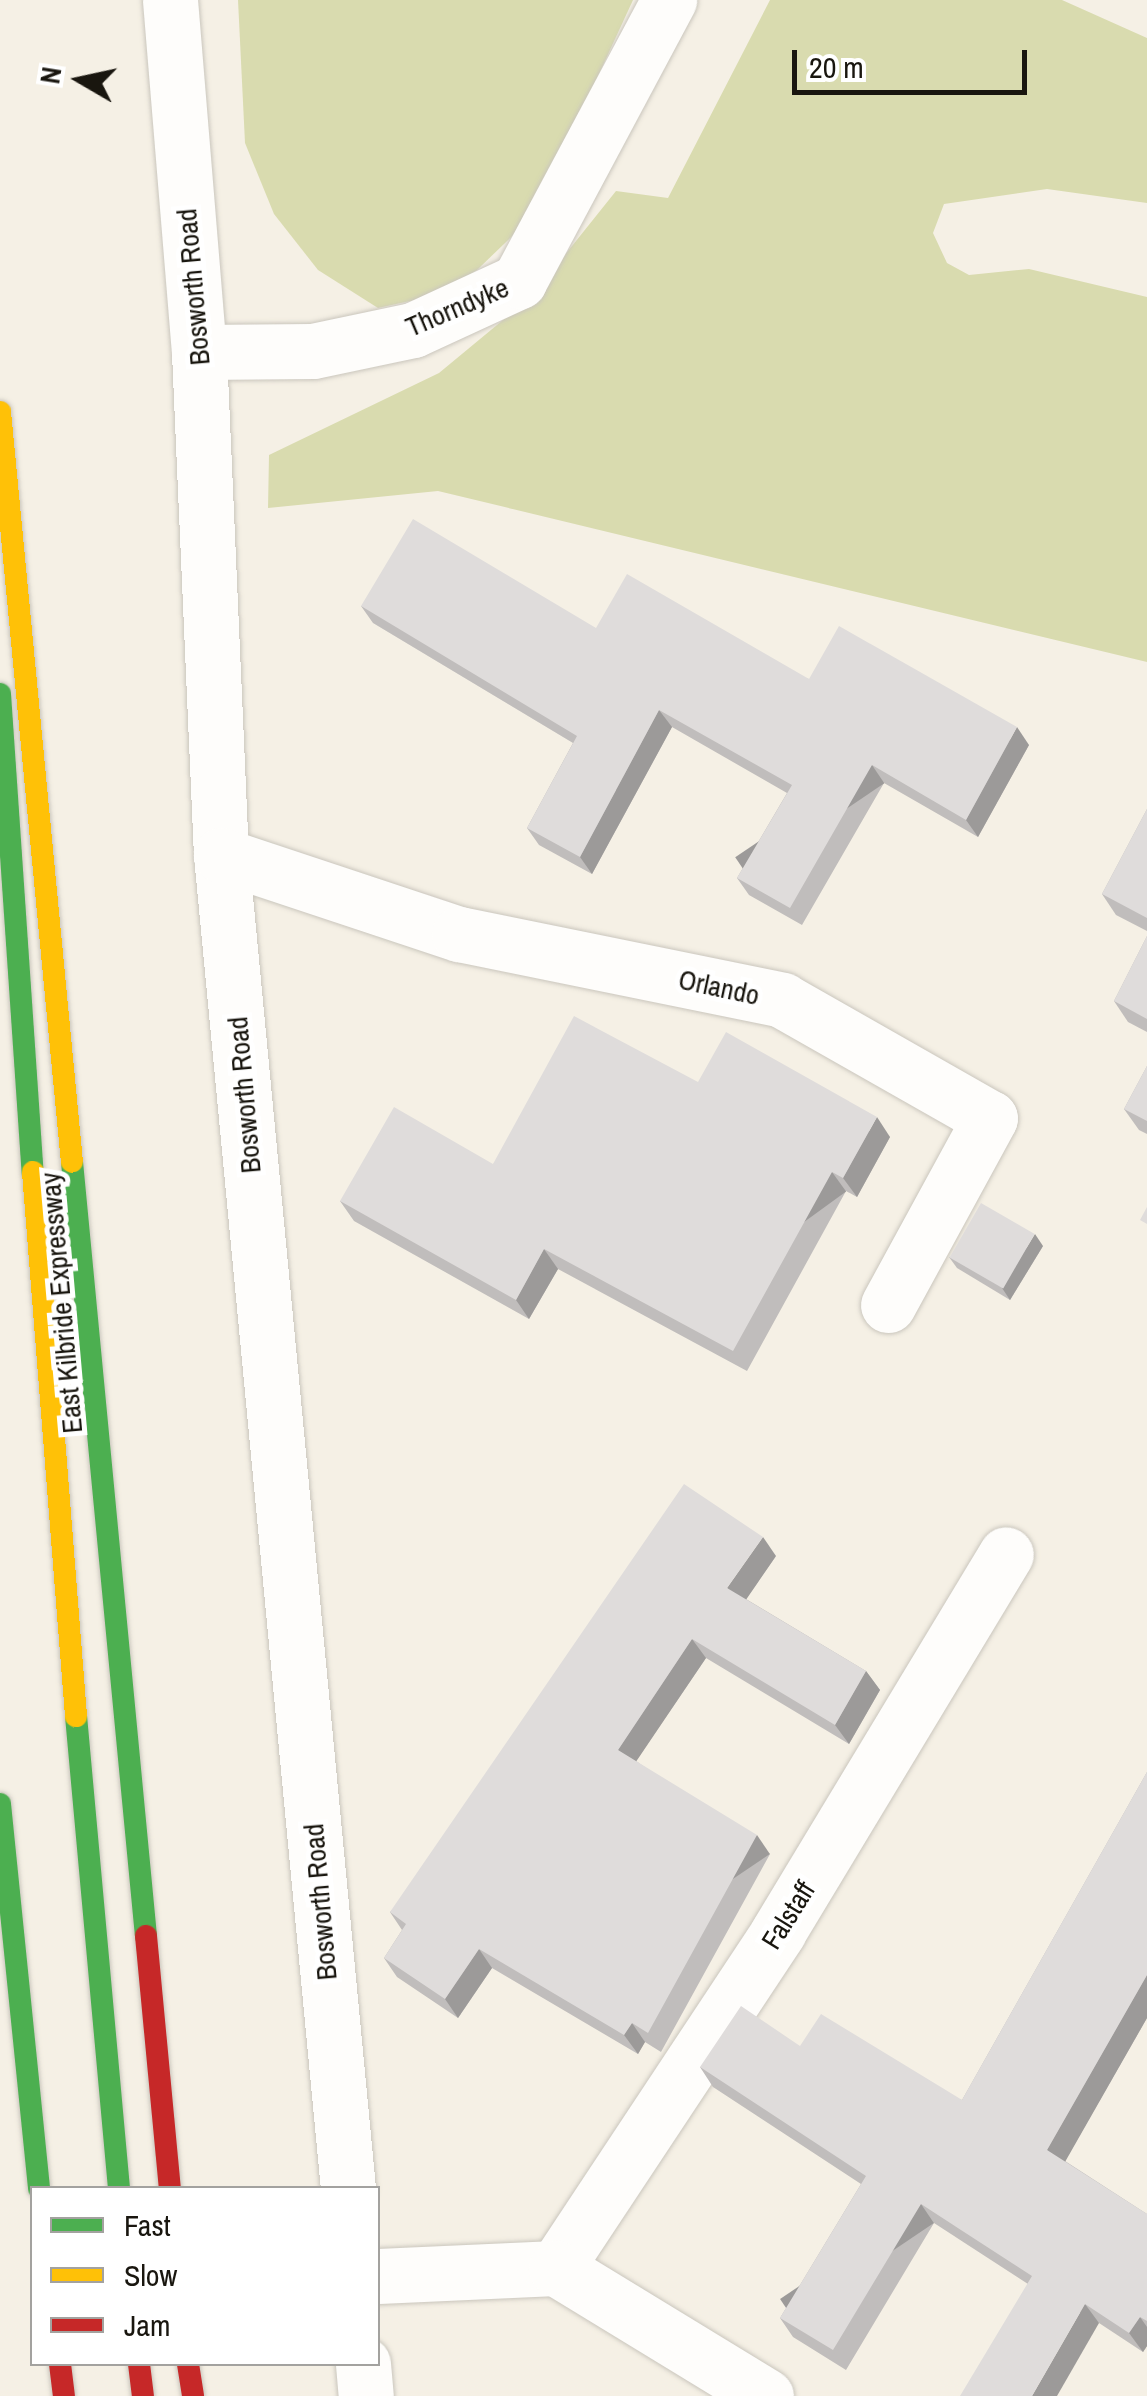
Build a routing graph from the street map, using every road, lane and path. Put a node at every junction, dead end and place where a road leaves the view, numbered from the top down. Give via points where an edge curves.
1 (170, 0) edge
2 (669, 0) edge
3 (199, 352) junction
4 (0, 412) edge
5 (0, 694) edge
6 (221, 855) junction
7 (888, 1305) dead end
8 (1006, 1554) dead end
9 (0, 1804) edge
10 (39, 2186) edge
11 (119, 2186) edge
12 (170, 2186) edge
13 (348, 2186) edge
14 (556, 2268) junction
15 (380, 2276) edge
16 (60, 2366) edge
17 (139, 2366) edge
18 (188, 2366) edge
19 (364, 2366) edge
20 (64, 2396) edge
21 (143, 2396) edge
22 (192, 2396) edge
23 (366, 2396) edge
24 (766, 2396) edge

1 - 3 street, Bosworth Road
2 - 3 street, Thorndyke via 519,281 413,330 313,351
3 - 6 street, Bosworth Road
4 - 12 main road, East Kilbride Expressway
5 - 11 main road, East Kilbride Expressway via 55,1490
6 - 7 street, Orlando via 459,934 782,1000 990,1118
6 - 13 street, Bosworth Road
8 - 14 street, Falstaff via 778,1932
9 - 10 main road
14 - 15 street
14 - 24 street
16 - 20 main road
17 - 21 main road
18 - 22 main road
19 - 23 street

